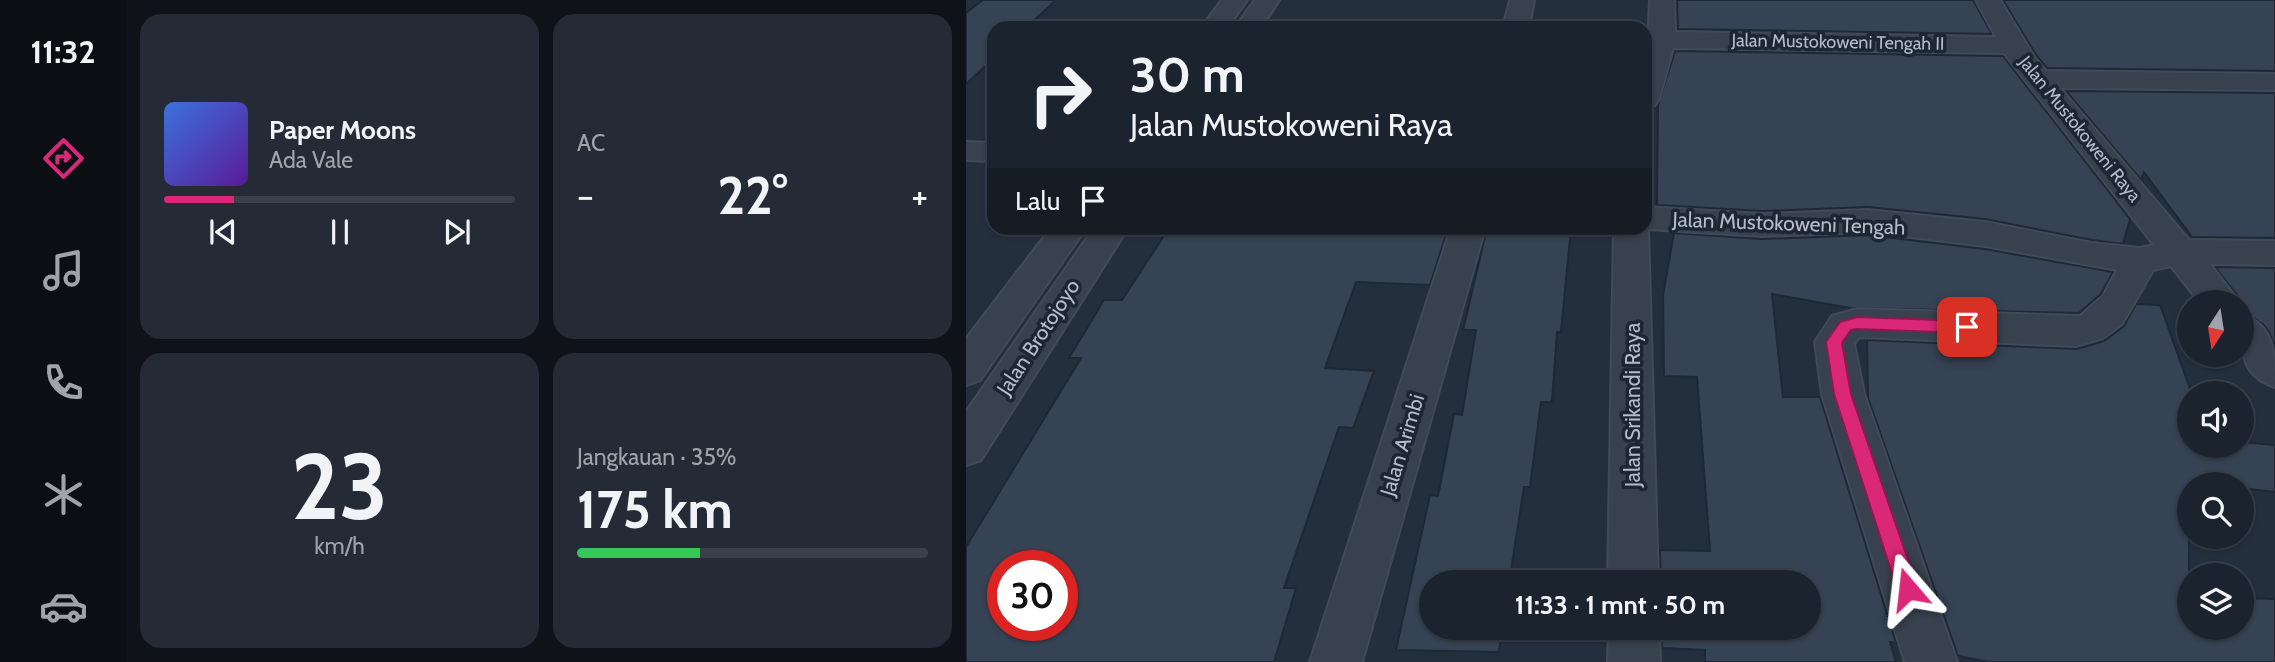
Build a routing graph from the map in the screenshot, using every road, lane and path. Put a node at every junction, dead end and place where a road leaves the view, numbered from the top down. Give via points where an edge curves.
1 (1235, 0) edge
2 (1267, 0) edge
3 (1521, 0) edge
4 (1662, 0) edge
5 (1989, 0) edge
6 (1219, 21) edge
7 (1253, 21) edge
8 (1517, 21) edge
9 (1662, 40) junction
10 (2013, 45) junction
11 (1652, 75) edge
12 (2037, 79) junction
13 (2275, 82) edge
14 (966, 151) edge
15 (987, 152) edge
16 (1652, 218) edge
17 (1064, 235) edge
18 (1106, 235) edge
19 (1466, 235) edge
20 (1632, 235) edge
21 (2181, 253) junction
22 (2275, 253) edge
23 (2140, 260) junction
24 (2211, 290) edge
25 (2254, 344) edge
26 (966, 369) edge
27 (2275, 371) edge
28 (966, 447) edge
29 (1633, 570) edge
30 (1634, 640) edge
31 (1336, 662) edge
32 (1634, 662) edge
33 (1931, 662) edge

1 - 6 street
2 - 7 street
3 - 8 street
4 - 9 street
5 - 10 street, Jalan Mustokoweni Raya
9 - 10 street, Jalan Mustokoweni Tengah II
9 - 11 street
10 - 12 street, Jalan Mustokoweni Raya
12 - 13 street
12 - 21 street, Jalan Mustokoweni Raya
14 - 15 street
16 - 23 street, Jalan Mustokoweni Tengah via 1762,225 1868,221 1985,234
17 - 26 street, Jalan Brotojoyo
18 - 28 street, Jalan Brotojoyo
19 - 31 street, Jalan Arimbi
20 - 29 street, Jalan Srikandi Raya
21 - 22 street
21 - 23 street
21 - 24 street, Jalan Mustokoweni Raya
23 - 33 street via 2110,316 2090,329 1857,323 1846,326 1834,342 1843,394
25 - 27 street
30 - 32 street

